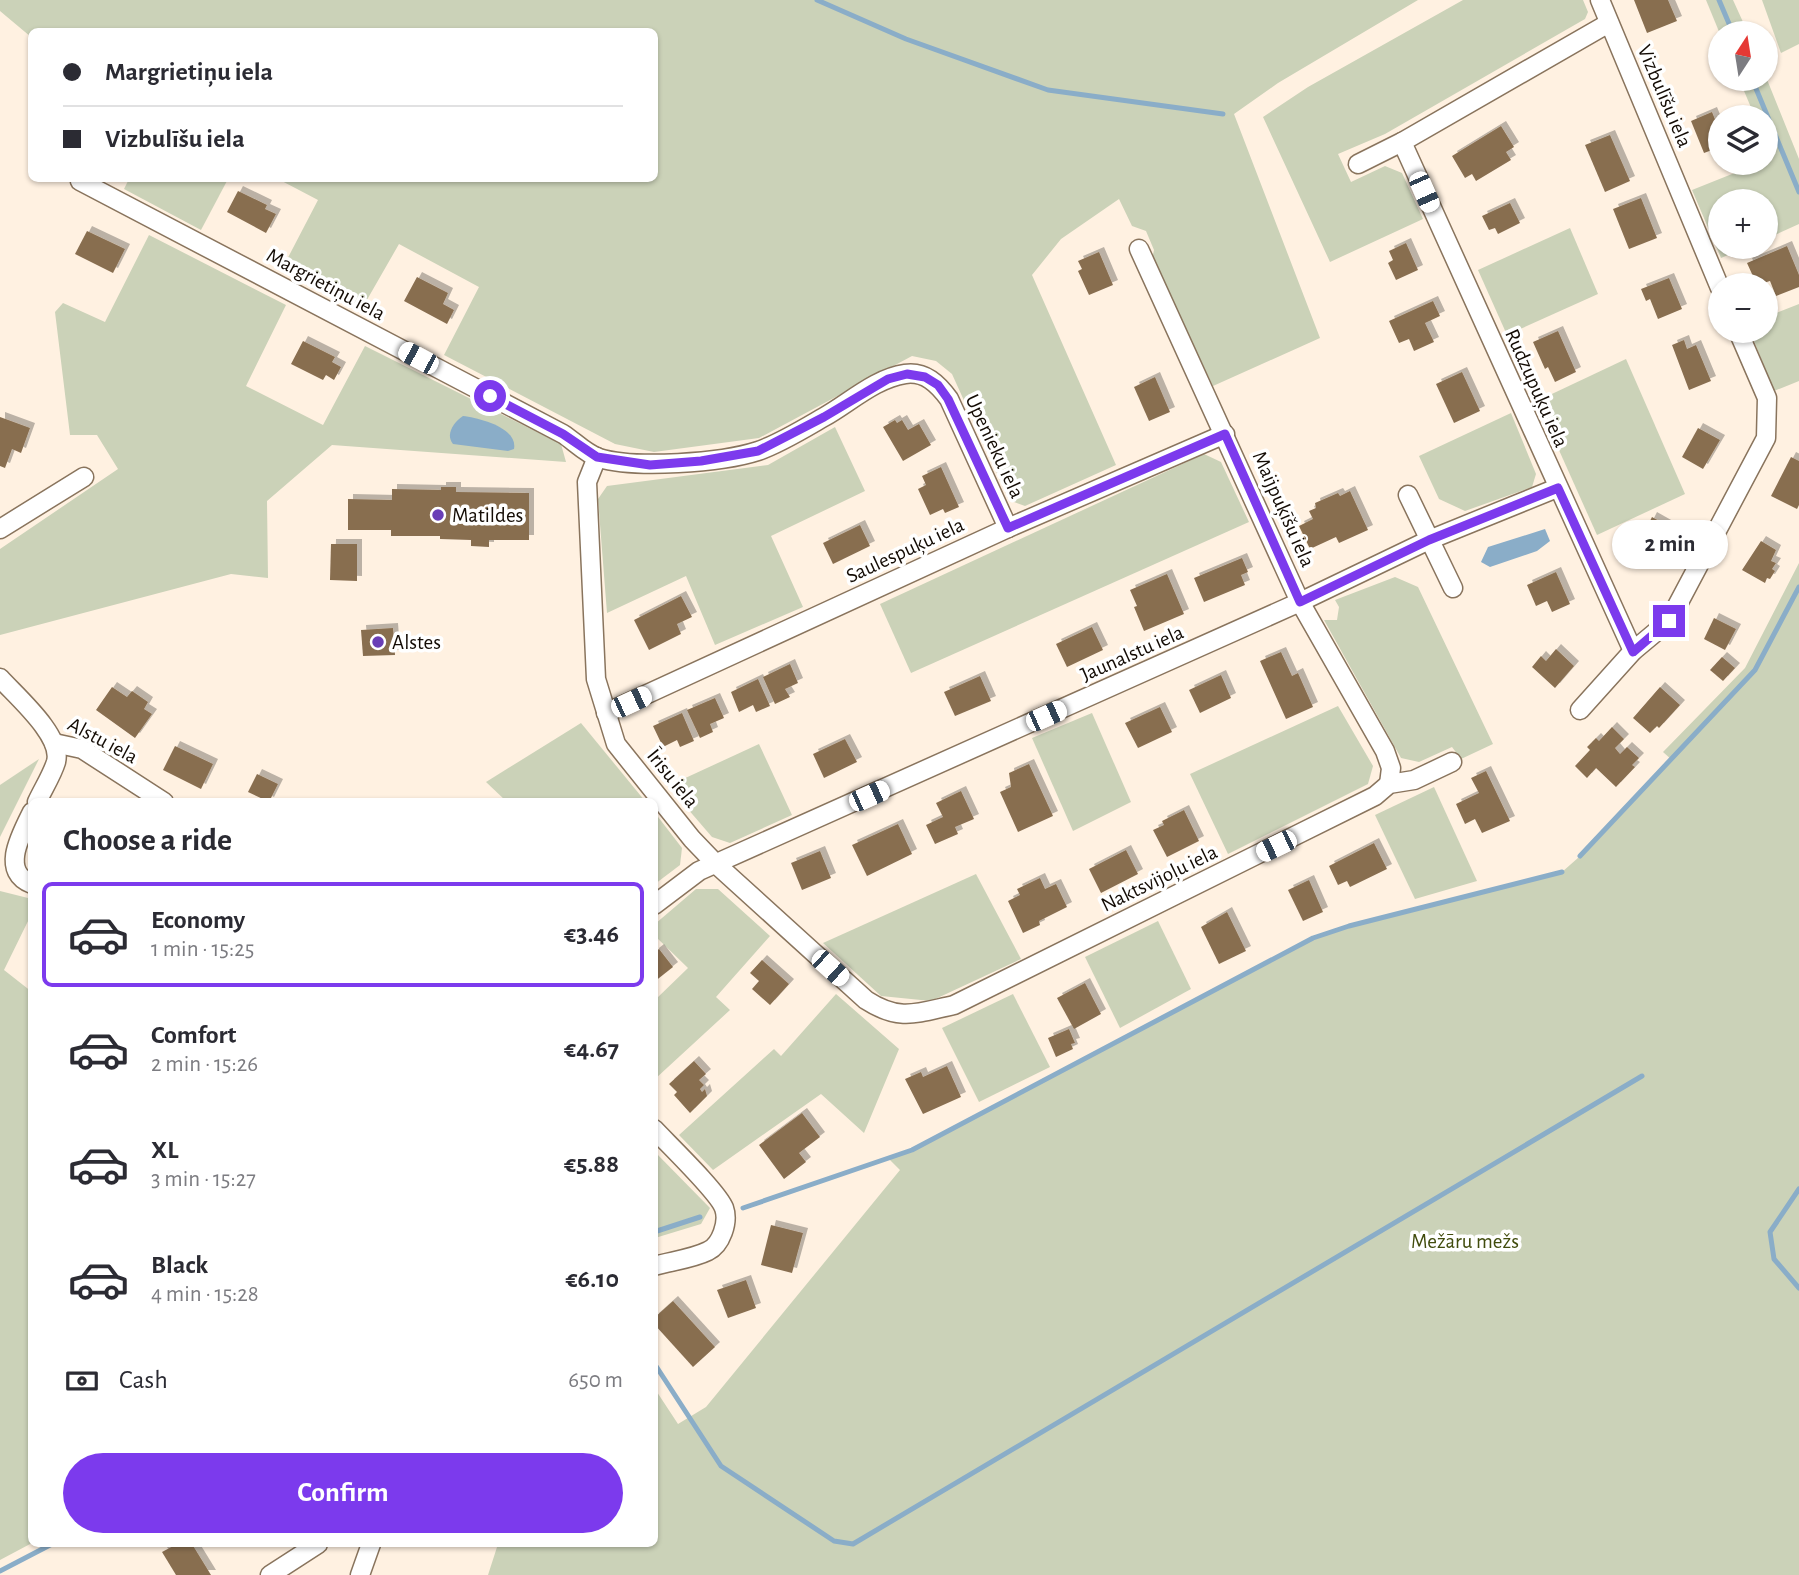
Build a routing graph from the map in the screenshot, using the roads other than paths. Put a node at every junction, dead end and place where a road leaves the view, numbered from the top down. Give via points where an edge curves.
1 (1600, 0) edge
2 (1609, 23) junction
3 (1402, 142) junction
4 (1358, 164) dead end
5 (82, 182) edge
6 (1139, 248) dead end
7 (1714, 273) edge
8 (1743, 343) edge
9 (938, 385) joint
10 (1225, 434) junction
11 (597, 457) junction
12 (84, 477) dead end
13 (1558, 488) junction
14 (1408, 495) dead end
15 (1008, 528) junction
16 (0, 530) edge
17 (1429, 540) junction
18 (1453, 588) dead end
19 (1300, 602) junction
20 (1633, 652) junction
21 (0, 678) edge
22 (1580, 710) dead end
23 (606, 713) junction
24 (54, 743) junction
25 (1452, 762) dead end
26 (1389, 784) junction
27 (39, 798) edge
28 (158, 798) edge
29 (28, 820) edge
30 (716, 864) junction
31 (28, 882) edge
32 (658, 902) edge
33 (879, 1009) joint
34 (658, 1133) edge
35 (658, 1265) edge
36 (313, 1547) edge
37 (370, 1547) edge
38 (270, 1575) edge
39 (360, 1575) edge

1 - 2 street, Vizbulīšu iela
2 - 3 street
2 - 7 street, Vizbulīšu iela
3 - 4 street
3 - 13 street, Rudzupuķu iela
5 - 11 street, Margrietiņu iela via 563,434
6 - 10 street, Maijpuķīšu iela
8 - 20 street via 1767,398 1766,438 1669,621
9 - 11 street, Margrietiņu iela via 907,374 888,379 758,451 650,465
9 - 15 street, Upenieku iela
10 - 15 street, Saulespuķu iela
10 - 19 street, Maijpuķīšu iela
11 - 23 street, Īrisu iela via 587,482 596,678
12 - 16 street
13 - 17 street, Jaunalstu iela
13 - 20 street, Rudzupuķu iela
14 - 17 street
15 - 23 street, Saulespuķu iela
17 - 18 street
17 - 19 street, Jaunalstu iela
19 - 26 street, Maijpuķīšu iela via 1385,751 1391,768
19 - 30 street, Jaunalstu iela
20 - 22 street
21 - 24 street, Alstu iela via 43,724
23 - 30 street, Īrisu iela via 616,744
24 - 27 street via 57,760
24 - 28 street, Alstu iela via 82,749
25 - 26 street, Naktsvijoļu iela via 1414,780
26 - 33 street, Naktsvijoļu iela via 1375,796 954,1005 906,1016
29 - 31 street via 10,867 15,876
30 - 32 street, Jaunalstu iela
30 - 33 street, Īrisu iela
34 - 35 street via 715,1195 724,1208 725,1222 709,1251
36 - 38 street
37 - 39 street

